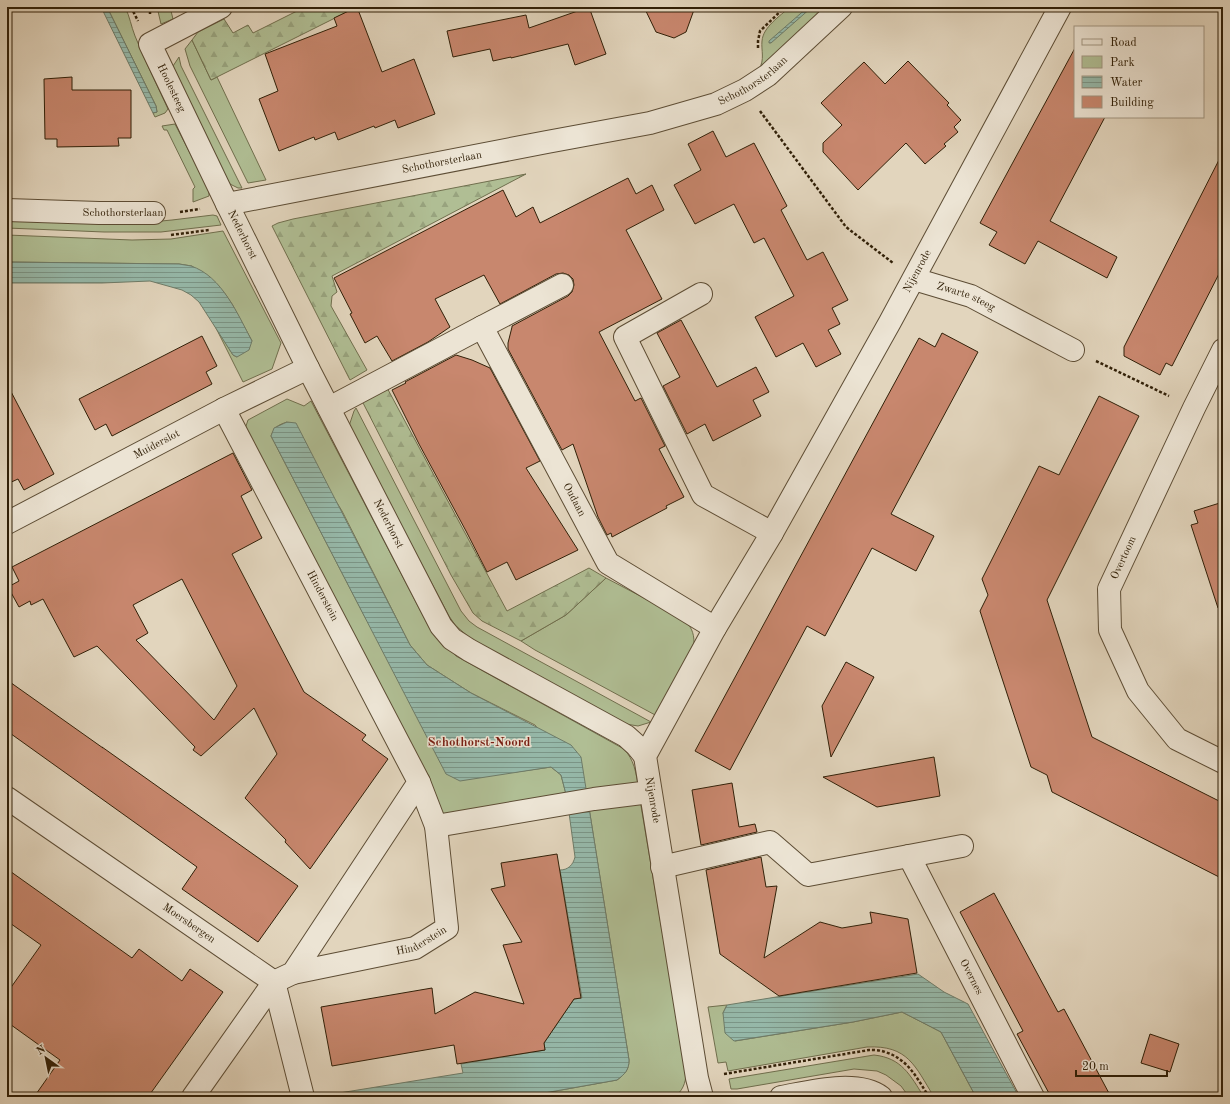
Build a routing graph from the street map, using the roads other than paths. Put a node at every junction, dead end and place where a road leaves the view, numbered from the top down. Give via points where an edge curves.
1 (221, 7) edge
2 (842, 7) edge
3 (1060, 7) edge
4 (226, 204) junction
5 (7, 210) edge
6 (154, 214) road end
7 (914, 279) junction
8 (562, 285) dead end
9 (701, 294) dead end
10 (482, 326) junction
11 (1073, 350) road end
12 (1223, 350) edge
13 (308, 368) junction
14 (329, 408) junction
15 (224, 409) junction
16 (7, 523) edge
17 (772, 533) junction
18 (715, 628) junction
19 (645, 756) junction
20 (1223, 762) edge
21 (419, 782) junction
22 (650, 792) junction
23 (7, 798) edge
24 (436, 826) junction
25 (962, 846) dead end
26 (909, 856) junction
27 (662, 866) junction
28 (294, 973) junction
29 (274, 982) junction
30 (193, 1097) edge
31 (303, 1097) edge
32 (702, 1097) edge
33 (782, 1097) edge
34 (881, 1097) edge
35 (1033, 1097) edge

1 - 4 street, Hoolesteeg via 150,44
2 - 4 street, Schothorsterlaan via 768,75 716,104 650,123
3 - 7 street, Nijenrode
4 - 13 street, Nederhorst
5 - 6 street, Schothorsterlaan
7 - 11 street, Zwarte steeg via 971,296
7 - 17 street, Nijenrode
8 - 10 street
9 - 17 street via 625,337 703,495
10 - 14 street
10 - 18 street, Oudaan via 608,562
12 - 20 street, Overtoom via 1109,588 1110,630 1138,691 1177,738
13 - 14 street, Nederhorst
13 - 15 street, Muiderslot
14 - 19 street, Nederhorst via 441,626 452,639 626,736
15 - 16 street, Muiderslot
15 - 21 street, Hinderstein
17 - 18 street, Nijenrode
18 - 19 street, Nijenrode
19 - 22 street, Nijenrode
21 - 24 street, Hinderstein
21 - 28 street
22 - 24 street
22 - 27 street, Nijenrode
23 - 29 street, Moersbergen
24 - 28 street, Hinderstein via 447,928 415,948
25 - 26 street
26 - 27 street via 808,875 770,842
26 - 35 street, Overnes
27 - 32 street, Nijenrode
28 - 29 street, Hinderstein
29 - 30 street
29 - 31 street
33 - 34 street via 840,1087 864,1090

